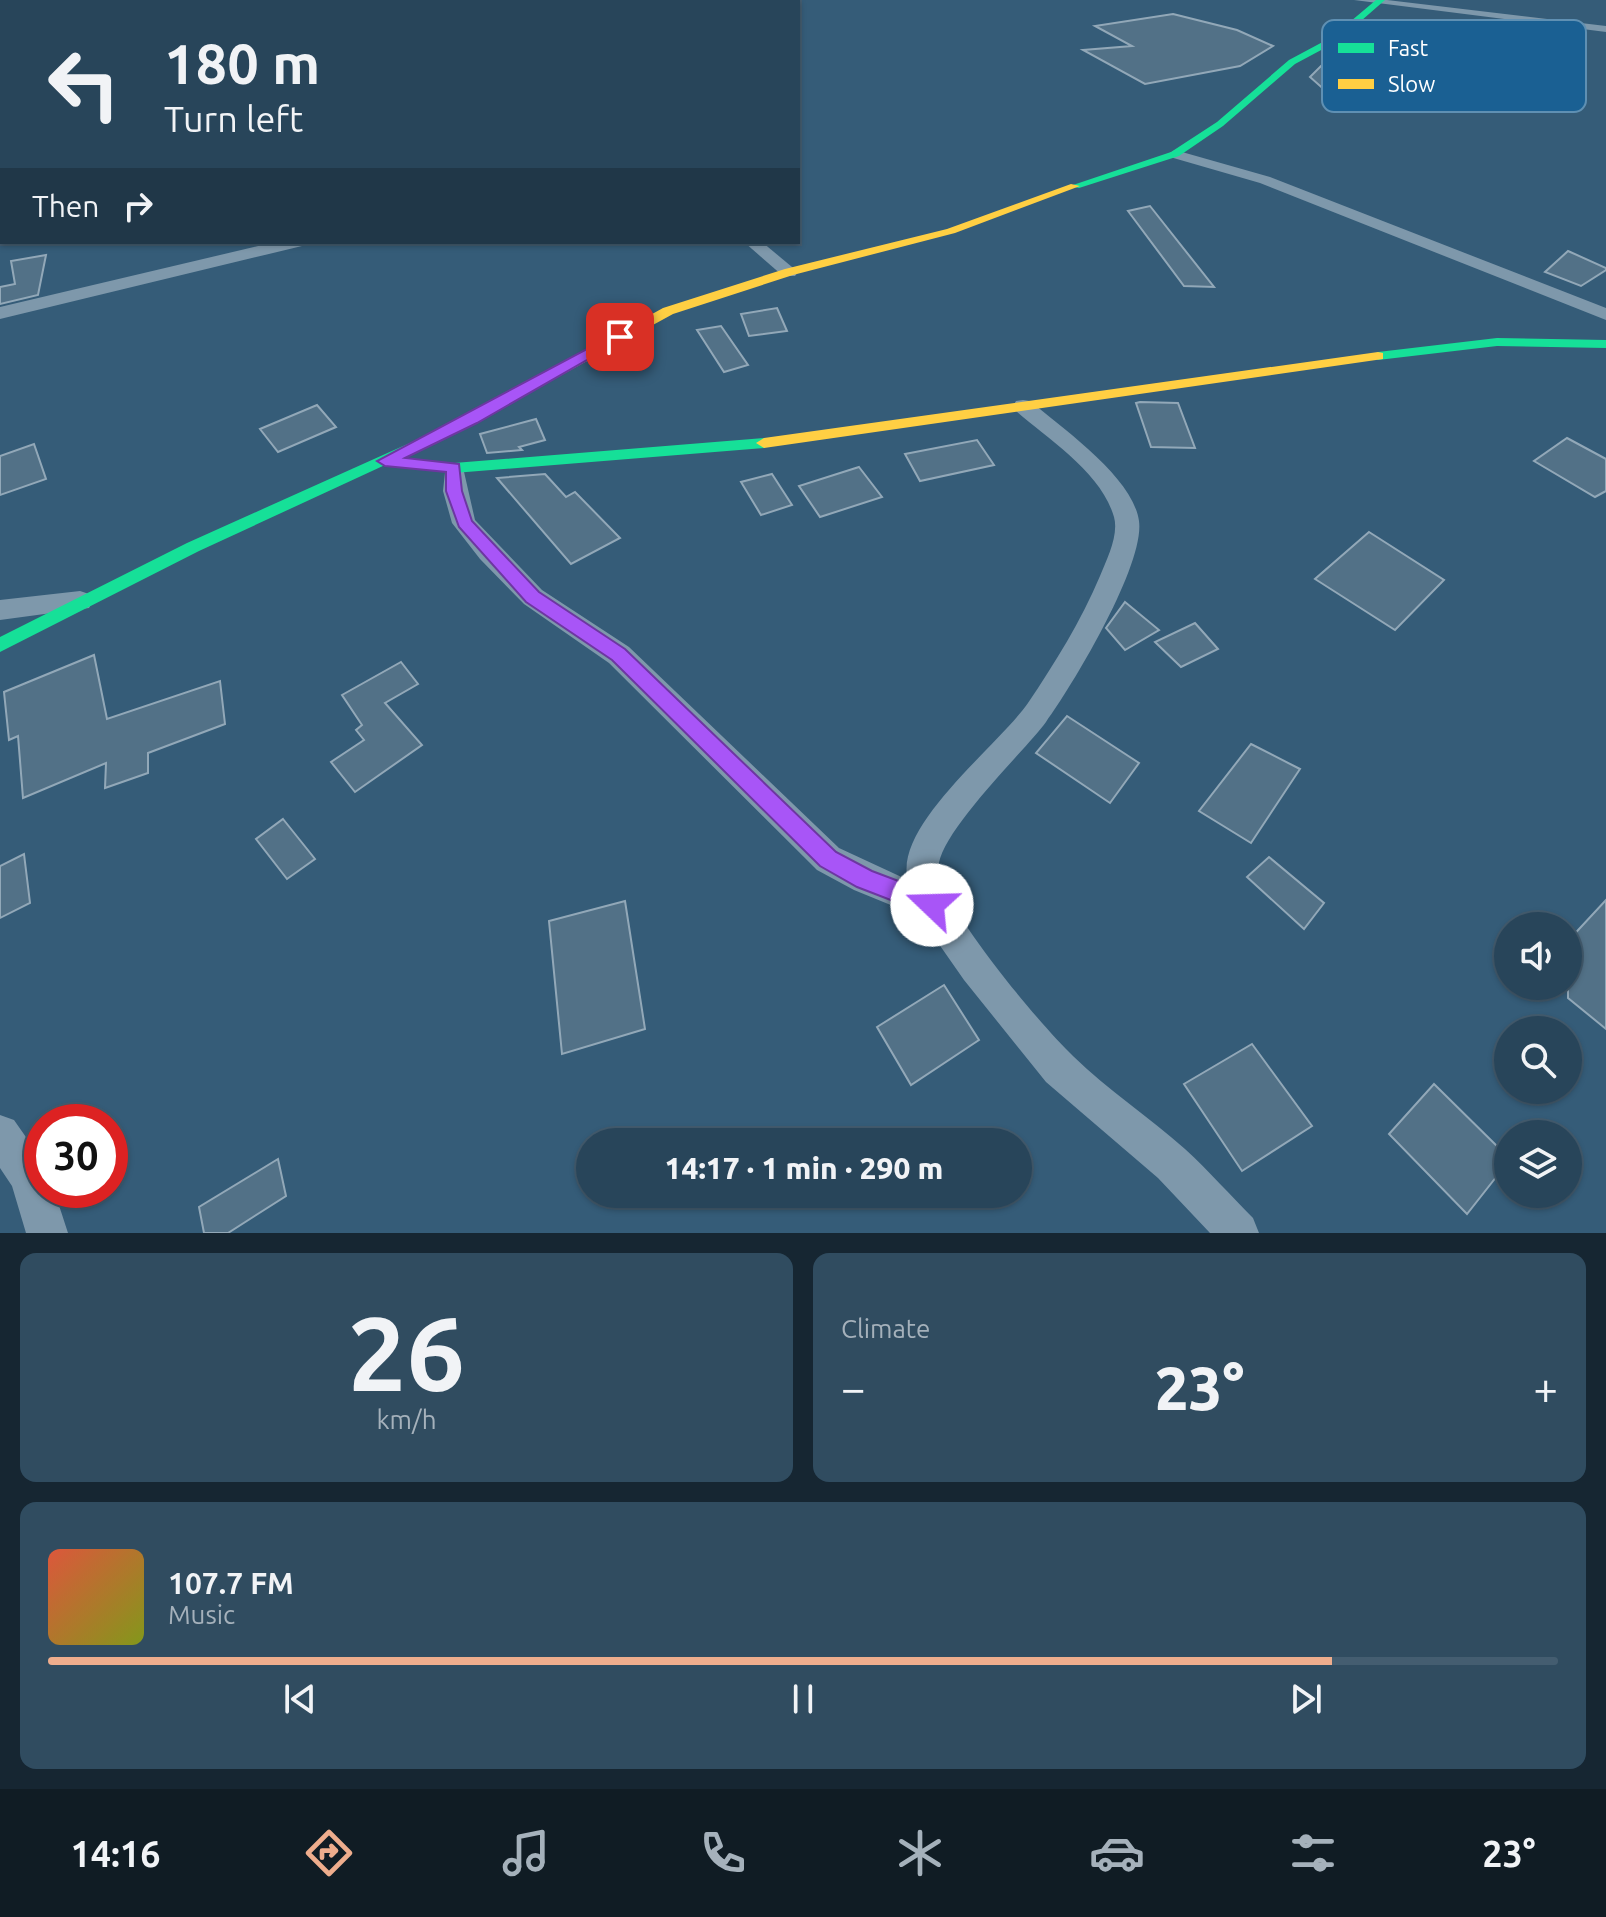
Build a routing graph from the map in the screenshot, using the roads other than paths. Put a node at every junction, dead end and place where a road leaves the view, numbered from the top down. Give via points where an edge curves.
1 (1359, 0) edge
2 (1381, 1) edge
3 (1358, 20) edge
4 (1534, 20) edge
5 (1586, 27) edge
6 (1606, 29) edge
7 (1322, 46) edge
8 (1175, 154) junction
9 (288, 244) edge
10 (754, 244) edge
11 (789, 272) junction
12 (0, 313) edge
13 (1606, 314) edge
14 (1606, 344) edge
15 (1023, 406) junction
16 (385, 461) junction
17 (454, 468) junction
18 (80, 601) junction
19 (0, 610) edge
20 (0, 645) edge
21 (932, 905) junction
22 (0, 1134) edge
23 (47, 1233) edge
24 (1238, 1233) edge

1 - 2 street
2 - 3 street
2 - 4 street
5 - 6 street
7 - 8 street via 1292,62 1220,124
8 - 11 street via 938,235
8 - 13 street via 1265,180
9 - 12 street
10 - 11 street
11 - 16 street via 668,311 536,386
14 - 15 street via 1442,346
15 - 17 street via 733,448
15 - 21 street via 1113,490 1127,520 1123,551 1096,616 1036,714 936,828 921,867
16 - 17 street
16 - 18 street
17 - 21 street via 454,491 464,523 533,597 619,655 828,859
18 - 19 street
18 - 20 street
21 - 24 street via 1059,1069 1172,1164
22 - 23 street via 29,1176

